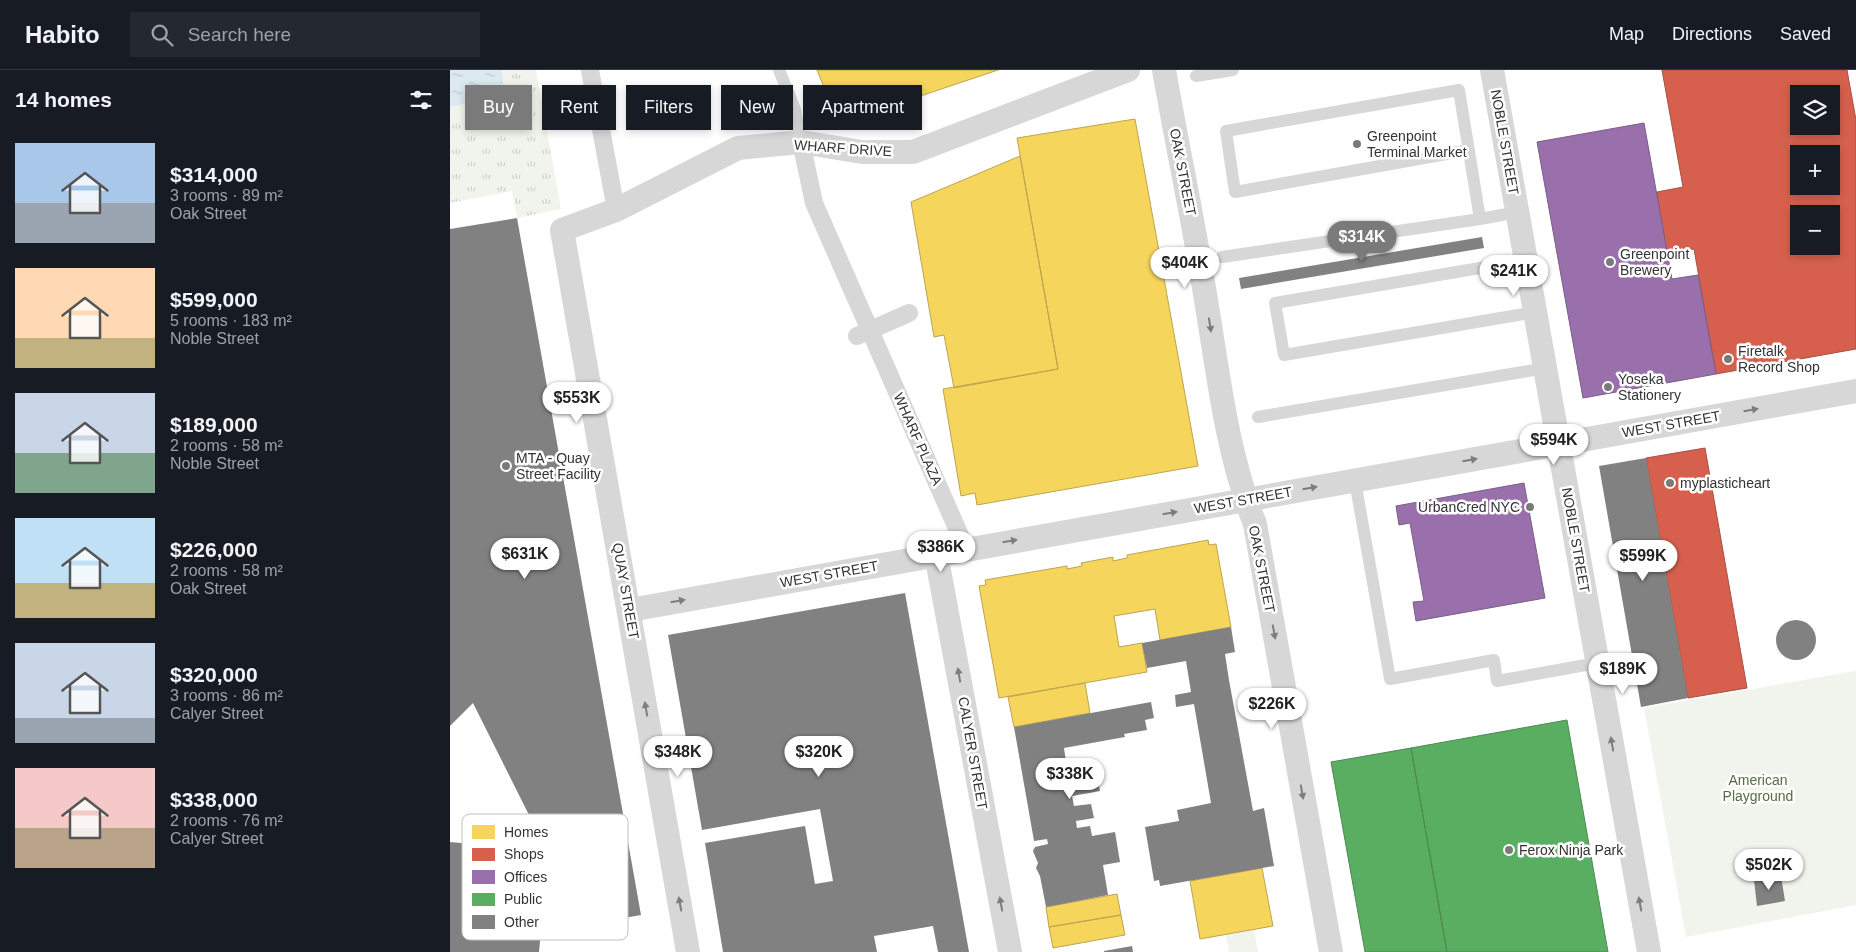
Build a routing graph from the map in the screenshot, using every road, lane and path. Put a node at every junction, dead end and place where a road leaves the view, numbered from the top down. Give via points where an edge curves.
1 (590, 70) edge
2 (779, 70) edge
3 (1128, 70) edge
4 (1164, 70) edge
5 (1232, 70) edge
6 (1492, 70) edge
7 (1196, 76) dead end
8 (801, 142) junction
9 (1469, 150) junction
10 (616, 210) junction
11 (1518, 212) junction
12 (1480, 219) junction
13 (562, 230) joint
14 (1222, 257) dead end
15 (1527, 260) junction
16 (1536, 312) junction
17 (909, 313) dead end
18 (863, 333) junction
19 (1546, 368) junction
20 (1856, 391) edge
21 (1258, 417) dead end
22 (1560, 445) junction
23 (1355, 480) junction
24 (1245, 500) junction
25 (966, 549) junction
26 (936, 554) junction
27 (630, 610) junction
28 (1598, 663) junction
29 (688, 952) edge
30 (1010, 952) edge
31 (1331, 952) edge
32 (1648, 952) edge

1 - 10 street
2 - 8 lane via 795,109
3 - 8 street, WHARF DRIVE via 913,152 862,152
4 -> 24 street, OAK STREET via 1226,420
5 - 7 lane
6 - 11 street, NOBLE STREET
8 - 10 street, WHARF DRIVE via 738,148
8 - 18 street, WHARF PLAZA via 814,203
9 - 9 lane via 1459,90 1226,131 1235,192
9 - 12 lane
10 - 13 street, WHARF DRIVE
11 - 12 lane
11 - 15 street, NOBLE STREET
12 - 14 lane
13 - 27 street, QUAY STREET
15 - 16 street, NOBLE STREET
15 - 16 lane via 1275,303 1284,355
16 - 19 street, NOBLE STREET
17 - 18 street
18 - 25 street, WHARF PLAZA
19 - 21 lane
19 - 22 street, NOBLE STREET
22 -> 20 street, WEST STREET
23 -> 22 street, WEST STREET
22 - 28 street, NOBLE STREET
24 -> 23 street, WEST STREET
23 - 28 lane via 1390,679 1494,660 1497,681
25 -> 24 street, WEST STREET
24 -> 31 street, OAK STREET via 1255,524
25 - 26 street, WEST STREET
27 -> 26 street, WEST STREET
30 -> 26 street, CALYER STREET
29 -> 27 street, QUAY STREET
32 -> 28 street, NOBLE STREET

